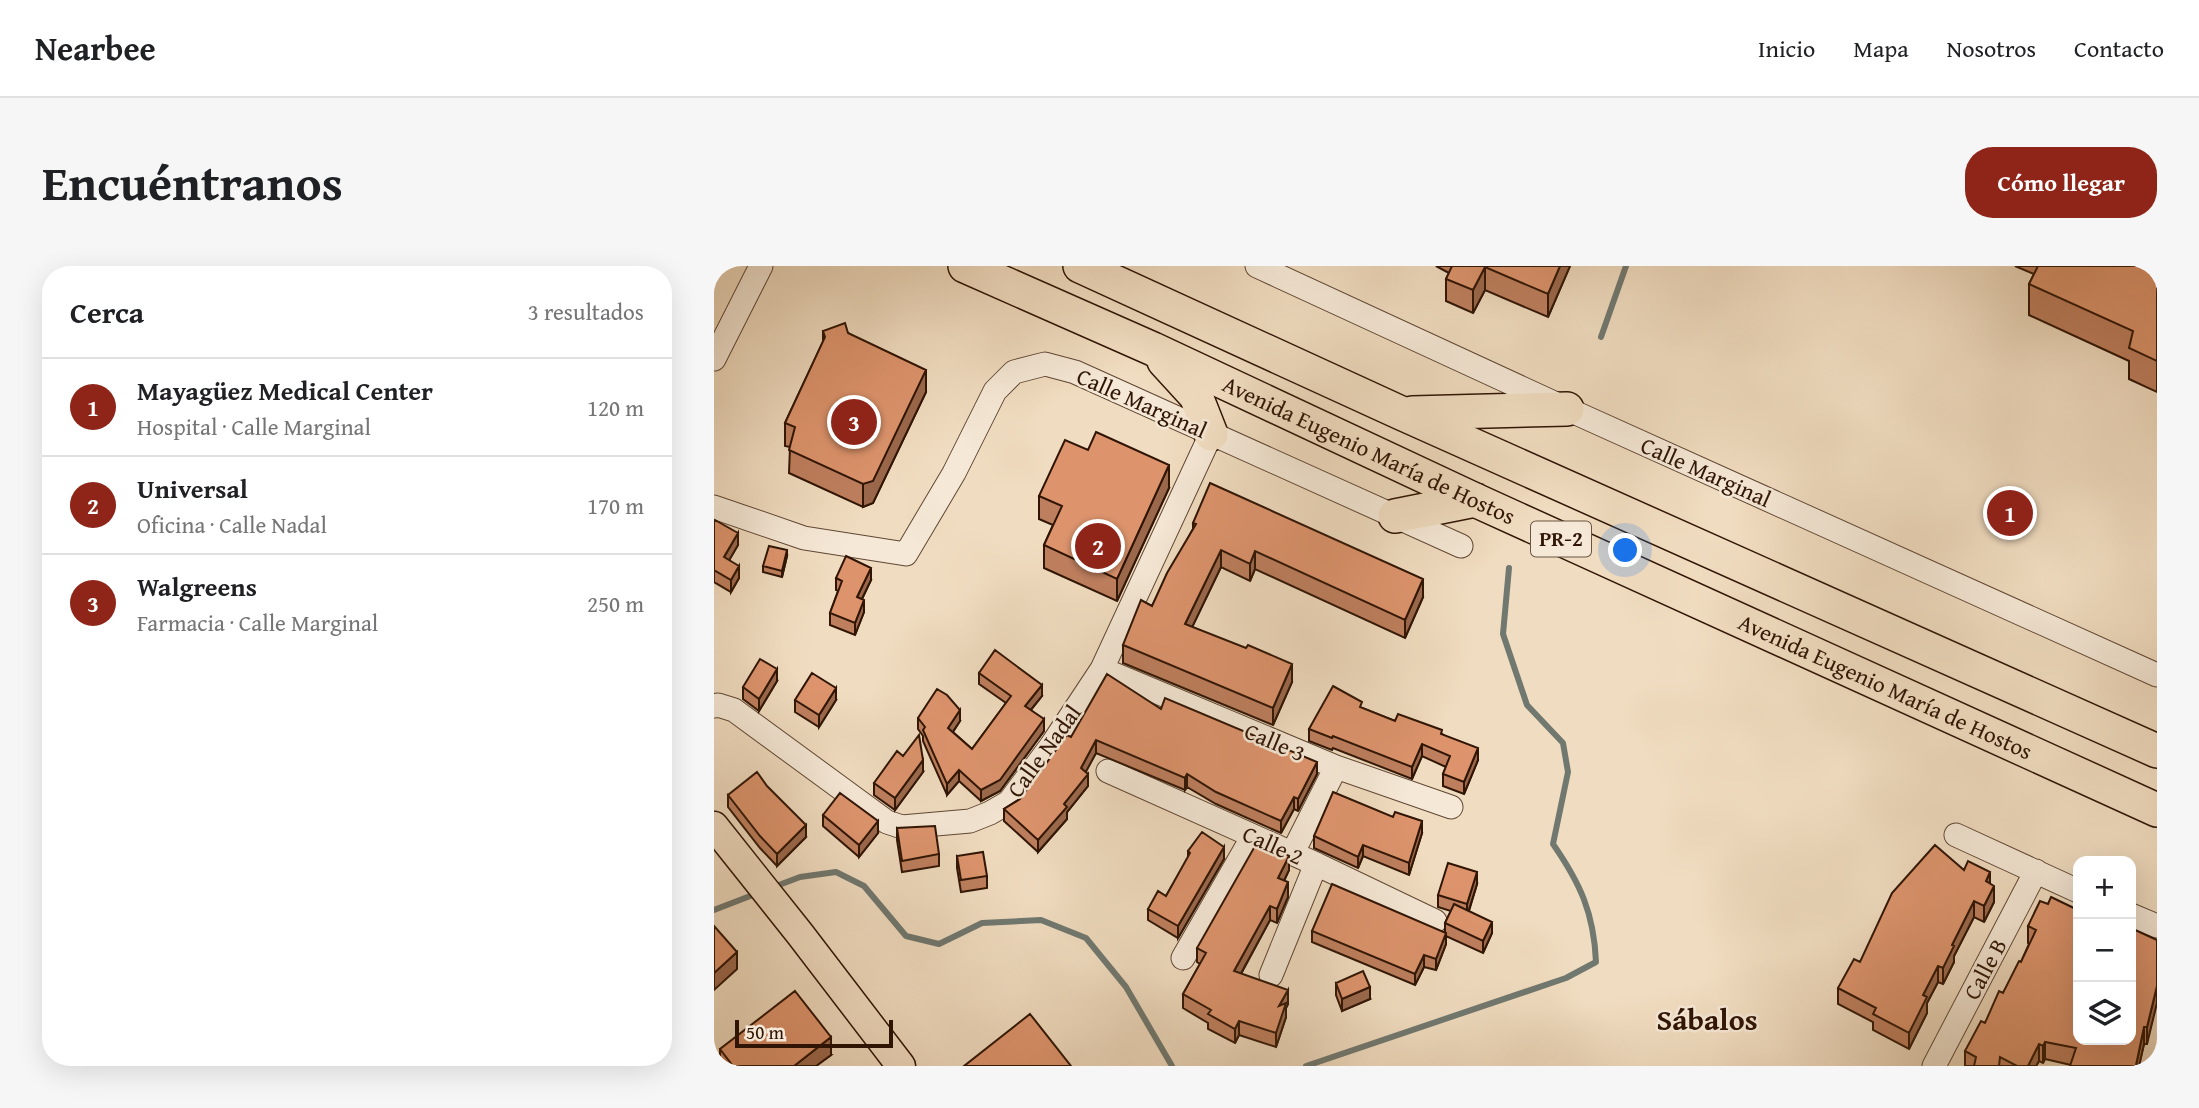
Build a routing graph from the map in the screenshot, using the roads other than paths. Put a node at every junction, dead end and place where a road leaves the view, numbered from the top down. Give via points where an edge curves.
1 (761, 266) edge
2 (965, 266) edge
3 (1080, 266) edge
4 (1257, 266) edge
5 (1153, 349) junction
6 (714, 359) edge
7 (1567, 409) junction
8 (1401, 413) junction
9 (1211, 434) junction
10 (1475, 500) junction
11 (714, 507) edge
12 (1395, 516) junction
13 (1461, 546) dead end
14 (1102, 669) junction
15 (2157, 675) edge
16 (714, 706) edge
17 (2157, 751) edge
18 (1336, 767) junction
19 (1108, 771) dead end
20 (1451, 807) dead end
21 (2157, 810) edge
22 (714, 827) edge
23 (1956, 835) dead end
24 (1253, 836) junction
25 (1292, 854) junction
26 (1316, 864) junction
27 (2036, 871) junction
28 (2073, 889) edge
29 (2136, 917) edge
30 (1435, 921) dead end
31 (2157, 926) edge
32 (1183, 958) dead end
33 (1271, 975) dead end
34 (901, 1066) edge
35 (1934, 1066) edge

1 - 6 street
2 - 5 highway, Avenida Eugenio María de Hostos / PR-2
3 - 8 highway, Avenida Eugenio María de Hostos / PR-2
4 - 7 street, Calle Marginal
5 - 9 highway via 1196,396
5 - 10 highway, Avenida Eugenio María de Hostos / PR-2
7 - 8 highway
7 - 15 street, Calle Marginal
8 - 17 highway, Avenida Eugenio María de Hostos / PR-2
9 - 11 street, Calle Marginal via 1075,372 1045,363 1014,372 995,391 906,554 804,538
9 - 12 street, Calle Marginal
9 - 14 street, Calle Nadal
10 - 12 highway
10 - 21 highway, Avenida Eugenio María de Hostos / PR-2
12 - 13 street, Calle Marginal
14 - 16 street, Calle Nadal via 1009,802 970,821 902,827 887,822 734,710
14 - 18 street, Calle 3
18 - 20 street, Calle 3
18 - 25 street
19 - 24 street, Calle 2
22 - 34 main road
23 - 27 street
24 - 25 street, Calle 2
24 - 32 street
25 - 26 street, Calle 2
26 - 30 street, Calle 2
26 - 33 street
27 - 28 street
27 - 35 street, Calle B
29 - 31 street

